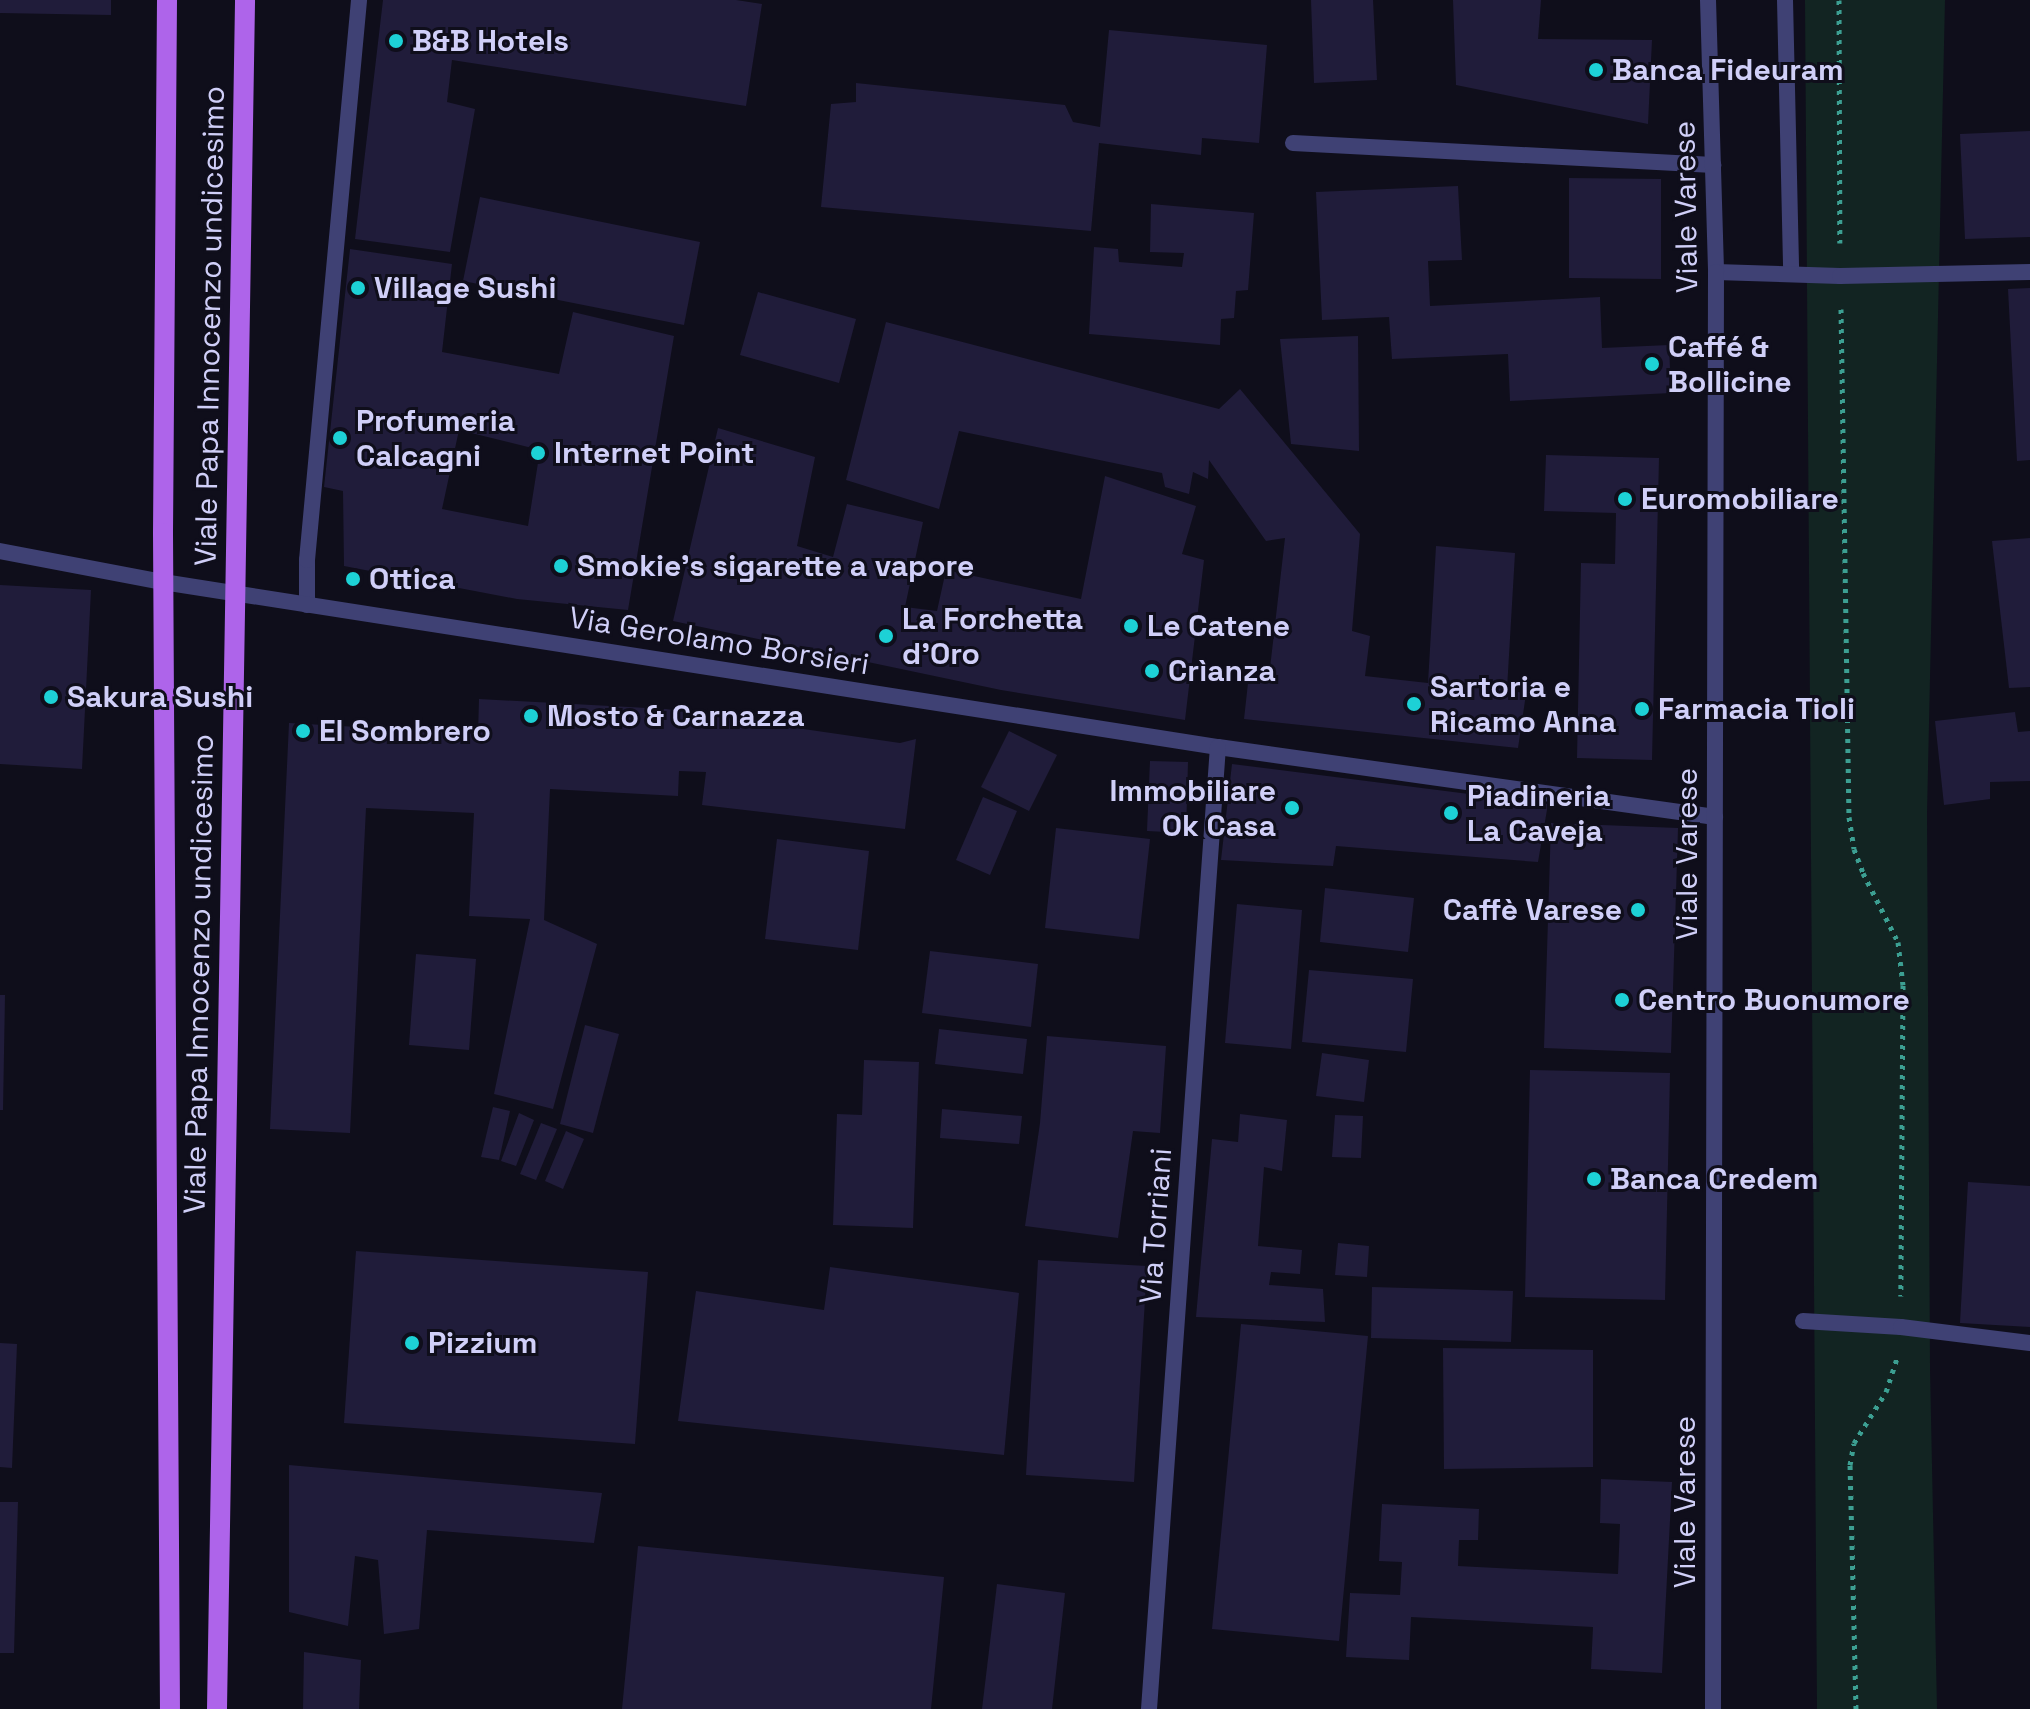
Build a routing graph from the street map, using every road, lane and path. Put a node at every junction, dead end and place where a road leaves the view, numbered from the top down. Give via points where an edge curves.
1 (167, 0) edge
2 (245, 0) edge
3 (359, 0) edge
4 (1708, 0) edge
5 (1785, 0) edge
6 (1839, 0) edge
7 (1293, 143) dead end
8 (1713, 165) junction
9 (1716, 272) junction
10 (1791, 272) junction
11 (2030, 272) edge
12 (1840, 276) junction
13 (0, 551) edge
14 (163, 582) junction
15 (236, 593) junction
16 (307, 605) junction
17 (1218, 747) junction
18 (1715, 817) junction
19 (1803, 1321) dead end
20 (1901, 1327) junction
21 (2030, 1343) edge
22 (170, 1709) edge
23 (217, 1709) edge
24 (1149, 1709) edge
25 (1713, 1709) edge
26 (1856, 1709) edge

1 - 14 main road, Viale Papa Innocenzo undicesimo
2 - 15 main road, Viale Papa Innocenzo undicesimo
3 - 16 street
4 - 8 street, Viale Varese
5 - 10 street
6 - 12 path
7 - 8 street
8 - 9 street, Viale Varese
9 - 10 street
9 - 18 street, Viale Varese
10 - 12 street
11 - 12 street
12 - 20 path via 1849,817 1863,873 1898,942 1903,985
13 - 14 street, Via Gerolamo Borsieri
14 - 15 street, Via Gerolamo Borsieri
14 - 22 main road, Viale Papa Innocenzo undicesimo
15 - 16 street, Via Gerolamo Borsieri
15 - 23 main road, Viale Papa Innocenzo undicesimo
16 - 17 street, Via Gerolamo Borsieri
17 - 18 street, Via Gerolamo Borsieri
17 - 24 street, Via Torriani
18 - 25 street, Viale Varese
19 - 20 street
20 - 21 street
20 - 26 path via 1896,1369 1854,1443 1850,1465

